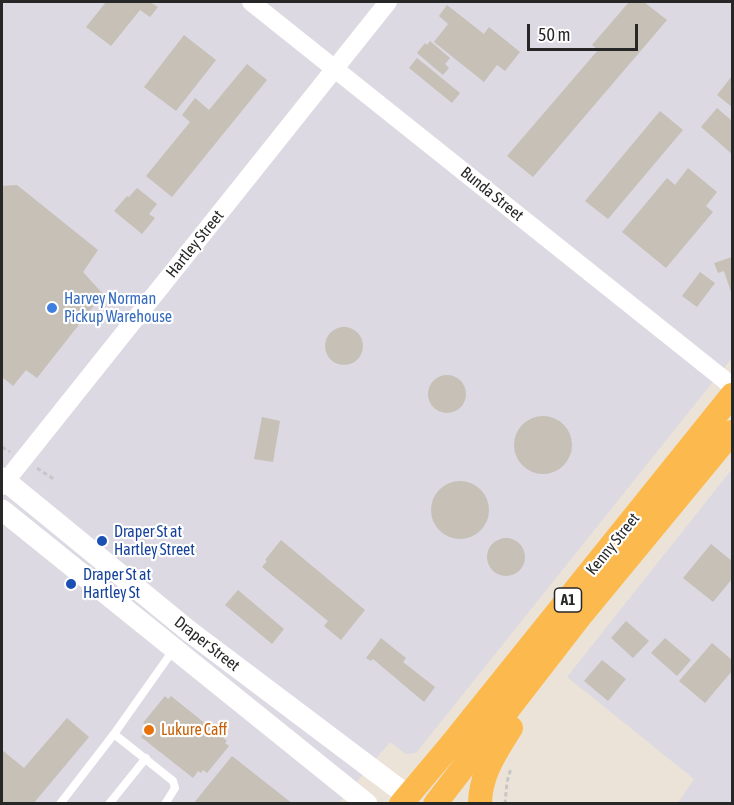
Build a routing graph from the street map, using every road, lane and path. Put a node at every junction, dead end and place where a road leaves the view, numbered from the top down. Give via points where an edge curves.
1 (251, 2) edge
2 (388, 2) edge
3 (336, 68) junction
4 (732, 386) edge
5 (732, 394) edge
6 (732, 432) edge
7 (3, 482) edge
8 (2, 510) edge
9 (582, 614) junction
10 (189, 631) junction
11 (174, 649) junction
12 (114, 734) junction
13 (146, 758) junction
14 (515, 759) dead end
15 (409, 801) edge
16 (60, 804) edge
17 (109, 804) edge
18 (165, 804) edge
19 (367, 804) edge
20 (435, 804) edge
21 (480, 804) edge
22 (505, 804) edge

1 - 3 street, Bunda Street
2 - 3 street, Hartley Street
3 - 4 street, Bunda Street
3 - 7 street, Hartley Street
5 - 15 highway, Kenny Street / A1
6 - 9 highway, Kenny Street / A1
7 - 10 main road, Draper Street
8 - 11 main road, Draper Street
9 - 20 highway, Kenny Street / A1
9 - 21 highway via 495,752 483,780
10 - 11 lane
10 - 15 main road, Draper Street
11 - 12 lane
11 - 19 main road, Draper Street
12 - 13 lane
12 - 16 lane
13 - 17 lane
13 - 18 lane via 175,784
14 - 22 path

